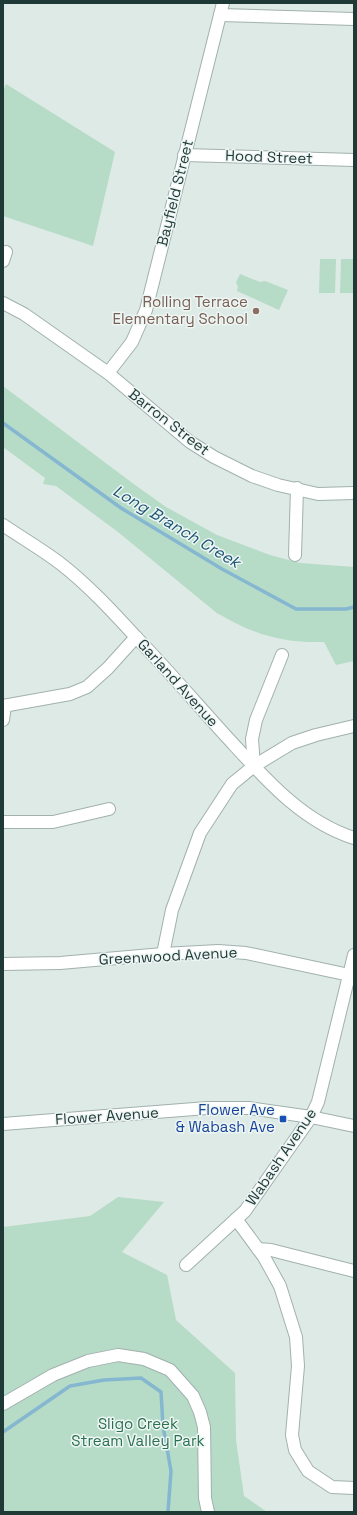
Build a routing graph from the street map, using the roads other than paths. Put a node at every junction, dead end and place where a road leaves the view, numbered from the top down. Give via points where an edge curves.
1 (221, 9) edge
2 (354, 19) edge
3 (184, 155) junction
4 (354, 160) edge
5 (3, 303) edge
6 (108, 373) junction
7 (297, 488) junction
8 (354, 493) edge
9 (3, 525) edge
10 (295, 555) dead end
11 (136, 637) junction
12 (282, 655) dead end
13 (4, 706) edge
14 (3, 720) edge
15 (354, 726) edge
16 (254, 766) junction
17 (109, 809) dead end
18 (3, 822) edge
19 (354, 838) edge
20 (163, 954) junction
21 (354, 955) edge
22 (3, 964) edge
23 (352, 975) edge
24 (311, 1117) junction
25 (3, 1124) edge
26 (354, 1126) edge
27 (236, 1218) junction
28 (258, 1249) junction
29 (186, 1265) dead end
30 (354, 1271) edge
31 (3, 1404) edge
32 (354, 1488) edge
33 (208, 1512) edge

1 - 2 street
1 - 3 street, Bayfield Street
3 - 4 street, Hood Street
3 - 6 street, Bayfield Street via 146,310 132,342
5 - 6 street, Barron Street via 24,314
6 - 7 street, Barron Street via 190,442 214,457 252,476
7 - 8 street, Barron Street via 318,494
7 - 10 street
9 - 11 street, Garland Avenue via 61,564
11 - 13 street via 87,687 70,694
11 - 16 street, Garland Avenue
12 - 16 street via 256,720 252,738
13 - 14 street
15 - 16 street via 316,734 292,743
16 - 19 street, Garland Avenue via 286,798 308,815
16 - 20 street via 232,784 200,833 172,910
17 - 18 street via 53,822
20 - 22 street, Greenwood Avenue via 60,963
20 - 23 street, Greenwood Avenue via 246,952
21 - 23 street, Wabash Avenue
23 - 24 street, Wabash Avenue via 318,1102
24 - 25 street, Flower Avenue via 250,1108 207,1108
24 - 26 street, Flower Avenue
24 - 27 street, Wabash Avenue via 245,1211
27 - 28 street
27 - 29 street, Wabash Avenue
28 - 30 street
28 - 32 street via 280,1286 296,1337 298,1366 292,1435 295,1450 308,1471 332,1488
31 - 33 street via 53,1375 88,1360 118,1355 144,1359 170,1370 193,1396 200,1412 204,1427 205,1498

